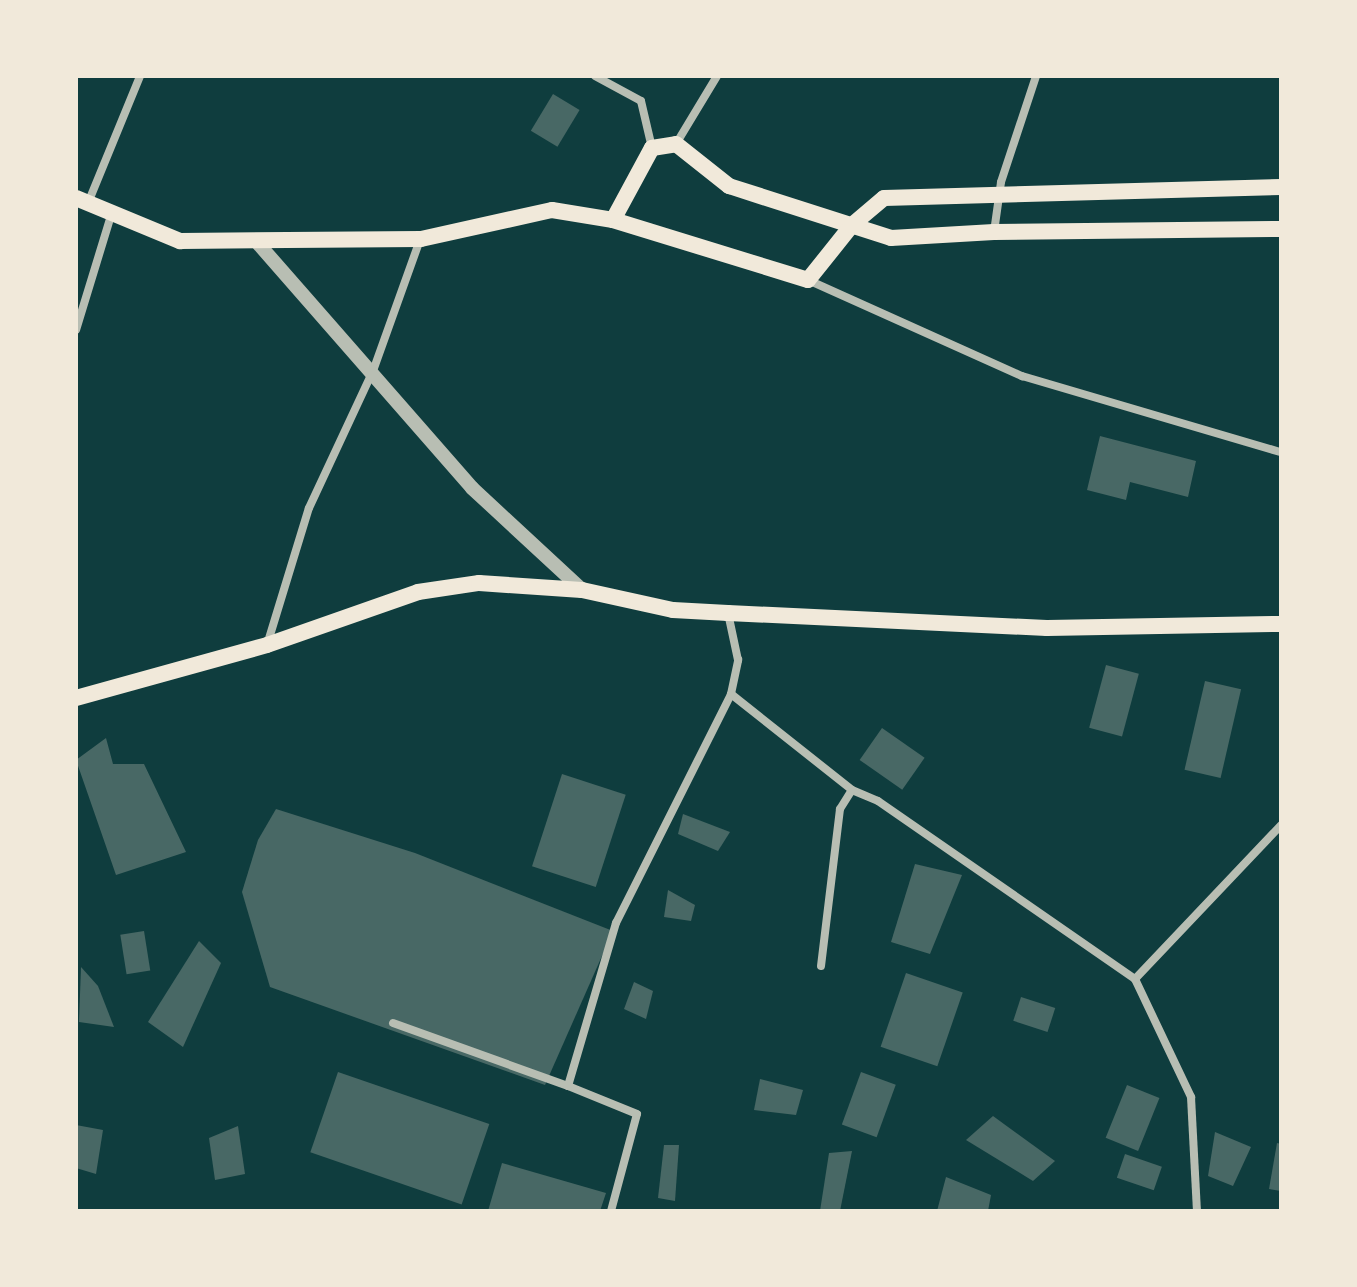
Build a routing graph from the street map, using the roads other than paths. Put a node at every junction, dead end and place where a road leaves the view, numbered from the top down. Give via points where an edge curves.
1 (140, 76) edge
2 (595, 76) edge
3 (717, 76) edge
4 (1036, 76) edge
5 (676, 144) junction
6 (652, 148) junction
7 (1281, 187) edge
8 (999, 198) junction
9 (82, 201) edge
10 (112, 212) junction
11 (613, 220) junction
12 (852, 225) junction
13 (1281, 229) edge
14 (994, 232) junction
15 (421, 239) junction
16 (256, 241) junction
17 (808, 280) junction
18 (76, 330) edge
19 (373, 371) junction
20 (1281, 452) edge
21 (582, 590) junction
22 (728, 613) junction
23 (1281, 624) edge
24 (267, 645) junction
25 (731, 694) junction
26 (76, 698) edge
27 (852, 790) junction
28 (1281, 825) edge
29 (821, 966) dead end
30 (1135, 979) junction
31 (393, 1023) dead end
32 (568, 1086) junction
33 (611, 1211) edge
34 (1197, 1211) edge

1 - 9 street
2 - 6 street via 641,101
3 - 5 street
4 - 8 street
5 - 6 main road
5 - 12 main road via 729,186
6 - 11 main road
7 - 8 main road
8 - 12 main road via 884,198
8 - 14 street
9 - 10 main road
10 - 16 main road via 180,241
10 - 18 street
11 - 15 main road via 552,210
11 - 17 main road
12 - 14 main road via 891,238
12 - 17 main road
13 - 14 main road
15 - 16 main road
15 - 19 street
16 - 19 street
17 - 20 street via 1022,376
19 - 21 street via 472,488
19 - 24 street via 309,508
21 - 22 main road via 673,610
21 - 24 main road via 479,583 418,592
22 - 23 main road via 1047,628
22 - 25 street via 738,660
24 - 26 main road via 111,693
25 - 27 street
25 - 32 street via 616,923
27 - 29 street via 840,809
27 - 30 street via 878,801
28 - 30 street
30 - 34 street via 1191,1097
31 - 32 street
32 - 33 street via 637,1114

